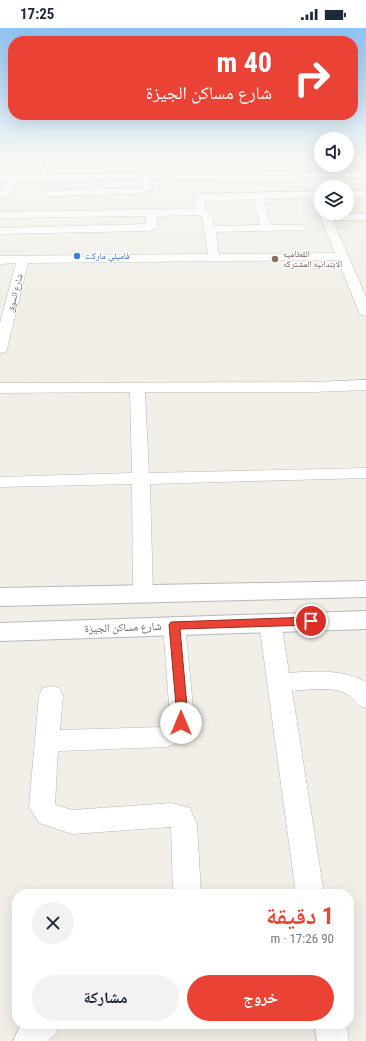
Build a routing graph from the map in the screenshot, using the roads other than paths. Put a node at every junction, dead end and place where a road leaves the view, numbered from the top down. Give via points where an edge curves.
1 (72, 205) edge
2 (200, 205) edge
3 (260, 205) edge
4 (151, 212) junction
5 (201, 212) junction
6 (0, 214) edge
7 (71, 214) junction
8 (354, 216) edge
9 (366, 217) edge
10 (326, 220) edge
11 (266, 228) junction
12 (299, 228) dead end
13 (210, 229) junction
14 (0, 231) edge
15 (342, 256) junction
16 (214, 257) junction
17 (0, 260) edge
18 (23, 260) junction
19 (360, 284) edge
20 (366, 312) edge
21 (0, 349) edge
22 (366, 385) edge
23 (137, 387) junction
24 (0, 388) edge
25 (366, 473) edge
26 (141, 479) junction
27 (0, 482) edge
28 (366, 589) edge
29 (143, 595) junction
30 (0, 597) edge
31 (366, 620) edge
32 (270, 622) junction
33 (174, 625) junction
34 (0, 632) edge
35 (278, 682) junction
36 (51, 695) dead end
37 (366, 699) edge
38 (47, 741) junction
39 (187, 889) edge
40 (309, 889) edge
41 (35, 1029) edge
42 (331, 1029) edge
43 (29, 1041) edge
44 (332, 1041) edge

1 - 7 street
2 - 5 street
3 - 11 street
4 - 5 street
4 - 7 street
4 - 14 street via 152,226 148,228
5 - 13 street via 207,215
6 - 7 street
8 - 9 street
10 - 15 street
11 - 12 street
11 - 13 street
13 - 16 street
15 - 16 street
15 - 19 street
16 - 18 street
17 - 18 street
18 - 21 street, شارع السوق
19 - 20 street
22 - 23 street
23 - 24 street
23 - 26 street
25 - 26 street
26 - 27 street
26 - 29 street
28 - 29 street
29 - 30 street
31 - 32 street, شارع مساكن الجيزة
32 - 33 street, شارع مساكن الجيزة
32 - 35 street
33 - 34 street, شارع مساكن الجيزة
33 - 38 street via 182,717 177,732 167,737
35 - 37 street via 346,682 358,688
35 - 40 street
36 - 38 street
38 - 39 street via 42,807 48,815 72,822 172,815 181,818 184,824
41 - 43 street
42 - 44 street

